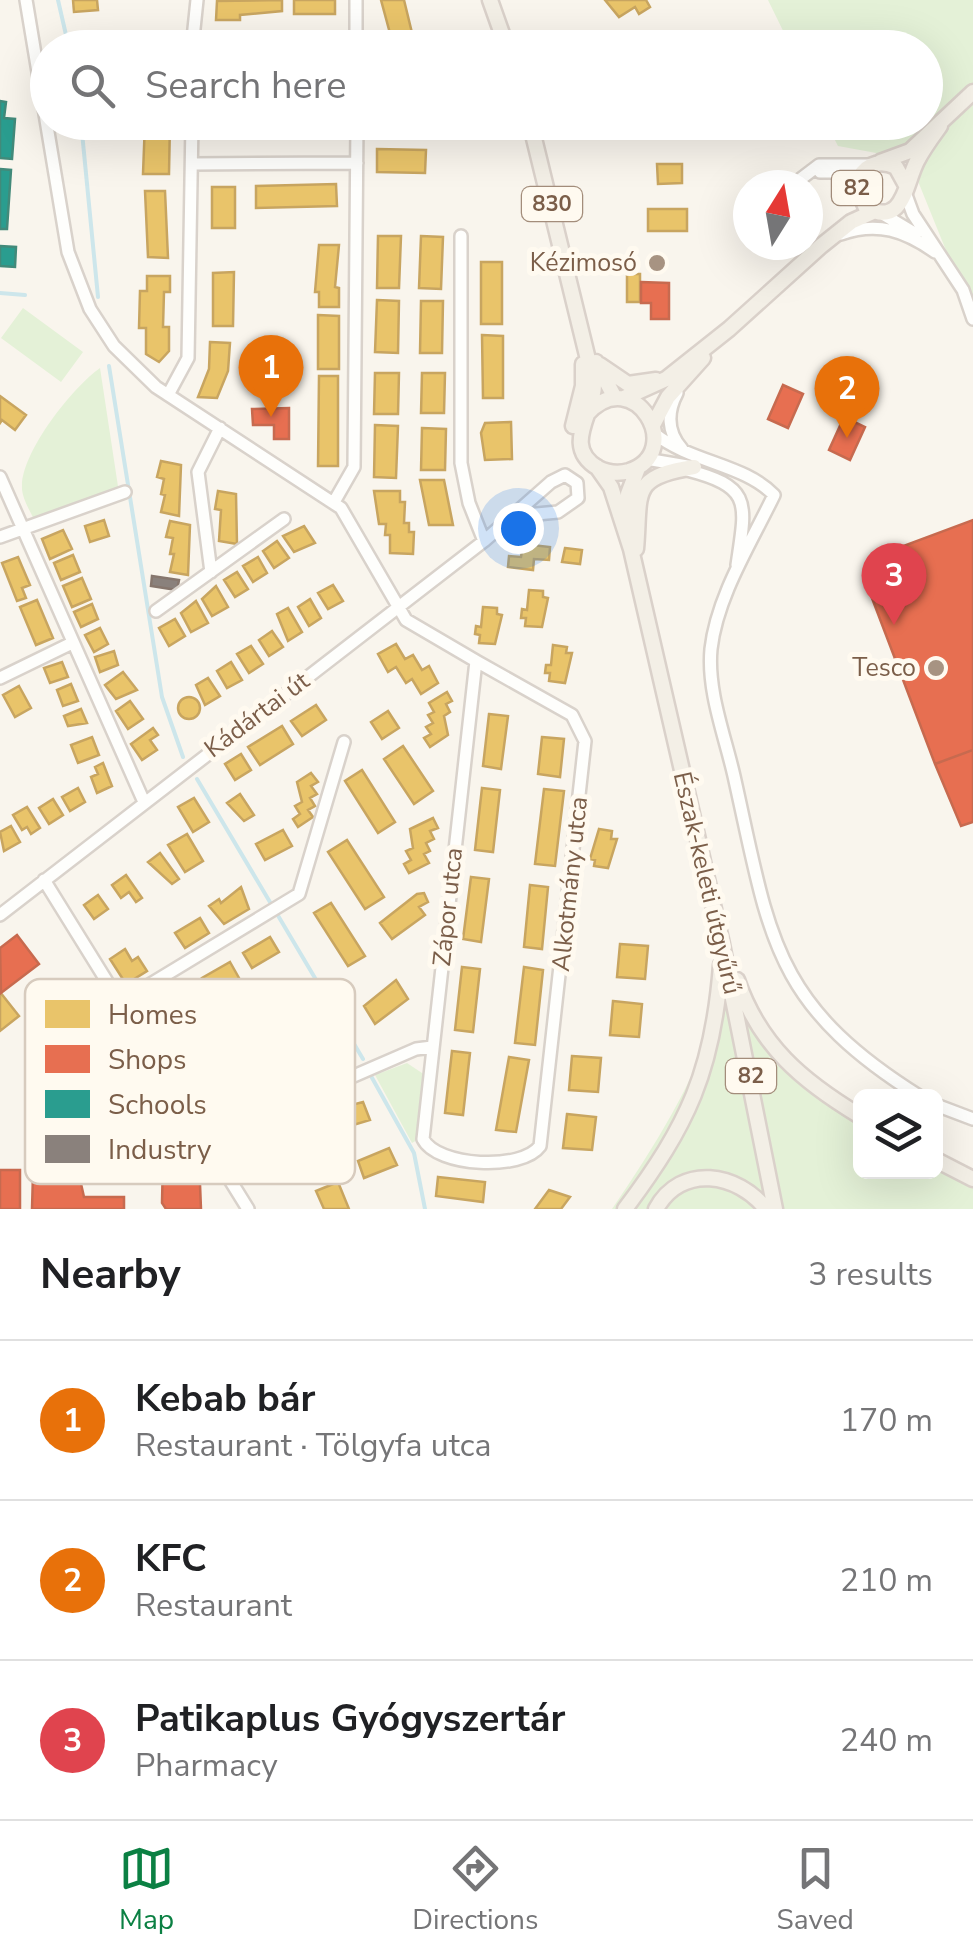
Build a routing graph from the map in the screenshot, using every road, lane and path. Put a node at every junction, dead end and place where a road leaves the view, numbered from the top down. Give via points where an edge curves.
1 (26, 0) edge
2 (197, 0) edge
3 (356, 0) edge
4 (490, 0) edge
5 (31, 30) edge
6 (194, 30) edge
7 (356, 30) edge
8 (501, 30) edge
9 (973, 92) edge
10 (943, 123) edge
11 (50, 140) edge
12 (192, 140) edge
13 (357, 140) edge
14 (535, 140) edge
15 (924, 140) edge
16 (931, 140) edge
17 (357, 163) junction
18 (192, 164) junction
19 (875, 164) junction
20 (857, 189) junction
21 (907, 191) junction
22 (878, 212) junction
23 (461, 236) dead end
24 (825, 243) junction
25 (939, 255) junction
26 (951, 268) junction
27 (573, 285) junction
28 (973, 319) edge
29 (594, 357) junction
30 (680, 374) junction
31 (168, 395) junction
32 (619, 398) junction
33 (583, 406) junction
34 (220, 428) junction
35 (654, 430) junction
36 (643, 462) junction
37 (688, 464) junction
38 (597, 468) junction
39 (0, 478) edge
40 (125, 492) dead end
41 (334, 502) junction
42 (515, 516) junction
43 (284, 519) dead end
44 (25, 528) junction
45 (0, 537) edge
46 (484, 541) junction
47 (633, 559) junction
48 (211, 572) junction
49 (734, 579) junction
50 (398, 608) junction
51 (156, 611) dead end
52 (72, 643) junction
53 (476, 660) junction
54 (0, 678) edge
55 (344, 742) dead end
56 (144, 802) junction
57 (44, 880) junction
58 (0, 915) edge
59 (722, 944) junction
60 (106, 979) edge
61 (160, 979) edge
62 (432, 1047) junction
63 (355, 1075) edge
64 (909, 1089) edge
65 (943, 1107) edge
66 (853, 1111) edge
67 (973, 1118) edge
68 (525, 1159) joint
69 (943, 1164) edge
70 (973, 1179) edge
71 (233, 1184) edge
72 (248, 1209) edge
73 (625, 1209) edge
74 (656, 1209) edge
75 (766, 1209) edge
76 (775, 1209) edge

1 - 5 street
2 - 6 street
3 - 7 street
4 - 8 main road
9 - 10 main road, 82
11 - 31 street via 72,269 114,346
12 - 18 street
13 - 17 street
14 - 27 main road, 830
15 - 19 main road, 82
16 - 21 main road, 82
17 - 18 street
17 - 41 street via 354,467
18 - 31 street via 188,358
19 - 20 main road, 82
19 - 20 street via 819,165 794,184 833,170
19 - 21 main road, 82 via 896,167
20 - 22 main road, 82
20 - 24 main road, 82
21 - 22 main road, 82 via 897,208
21 - 26 street via 913,214
22 - 24 main road, 82
22 - 25 street via 907,225
23 - 46 street via 461,463
24 - 25 street via 852,230 890,228
24 - 30 main road, 82
25 - 26 street
26 - 28 street
27 - 29 main road, 830
27 - 33 main road, 830 via 594,384 594,399
29 - 30 main road via 611,376 635,386
29 - 32 main road, 830
30 - 32 main road, 82
30 - 35 main road, 82
30 - 37 street via 670,421
31 - 34 street
32 - 33 main road, 82
32 - 35 main road via 639,405
33 - 38 main road, 82 via 581,446
33 - 47 main road via 572,430 573,449 606,494 622,546
34 - 41 street
34 - 48 street via 198,472
35 - 36 main road, 82
35 - 37 street
36 - 37 street
36 - 38 main road via 614,473
36 - 47 main road, 82 via 627,504
37 - 47 main road via 642,489
37 - 49 street via 726,481 741,496
37 - 49 street via 752,477 774,496
38 - 47 main road, 82 via 611,487
39 - 44 street
40 - 44 street
41 - 50 street via 360,533
42 - 42 street, Kádártai út via 568,508 578,498 576,483 558,477
42 - 46 street, Kádártai út
43 - 48 street
44 - 45 street
44 - 52 street
46 - 50 street, Kádártai út
47 - 59 main road, Észak-keleti útgyűrű / 82
48 - 51 street
49 - 64 street via 714,632 712,682 779,954 810,1008 840,1042
50 - 53 street via 412,626
50 - 56 street, Kádártai út
52 - 54 street
52 - 56 street
53 - 62 street, Zápor utca
53 - 68 street, Alkotmány utca via 572,715 584,741 540,1146
55 - 61 street via 303,887 282,907
56 - 57 street, Kádártai út
57 - 58 street, Kádártai út
57 - 60 street
59 - 66 main road via 754,1020 780,1058
59 - 73 main road via 706,1070 684,1120
59 - 76 main road, Észak-keleti útgyűrű / 82
62 - 63 street
62 - 68 street, Zápor utca via 427,1147 445,1157
65 - 67 street
69 - 70 main road
71 - 72 street
74 - 75 main road via 684,1182 714,1178 742,1186

